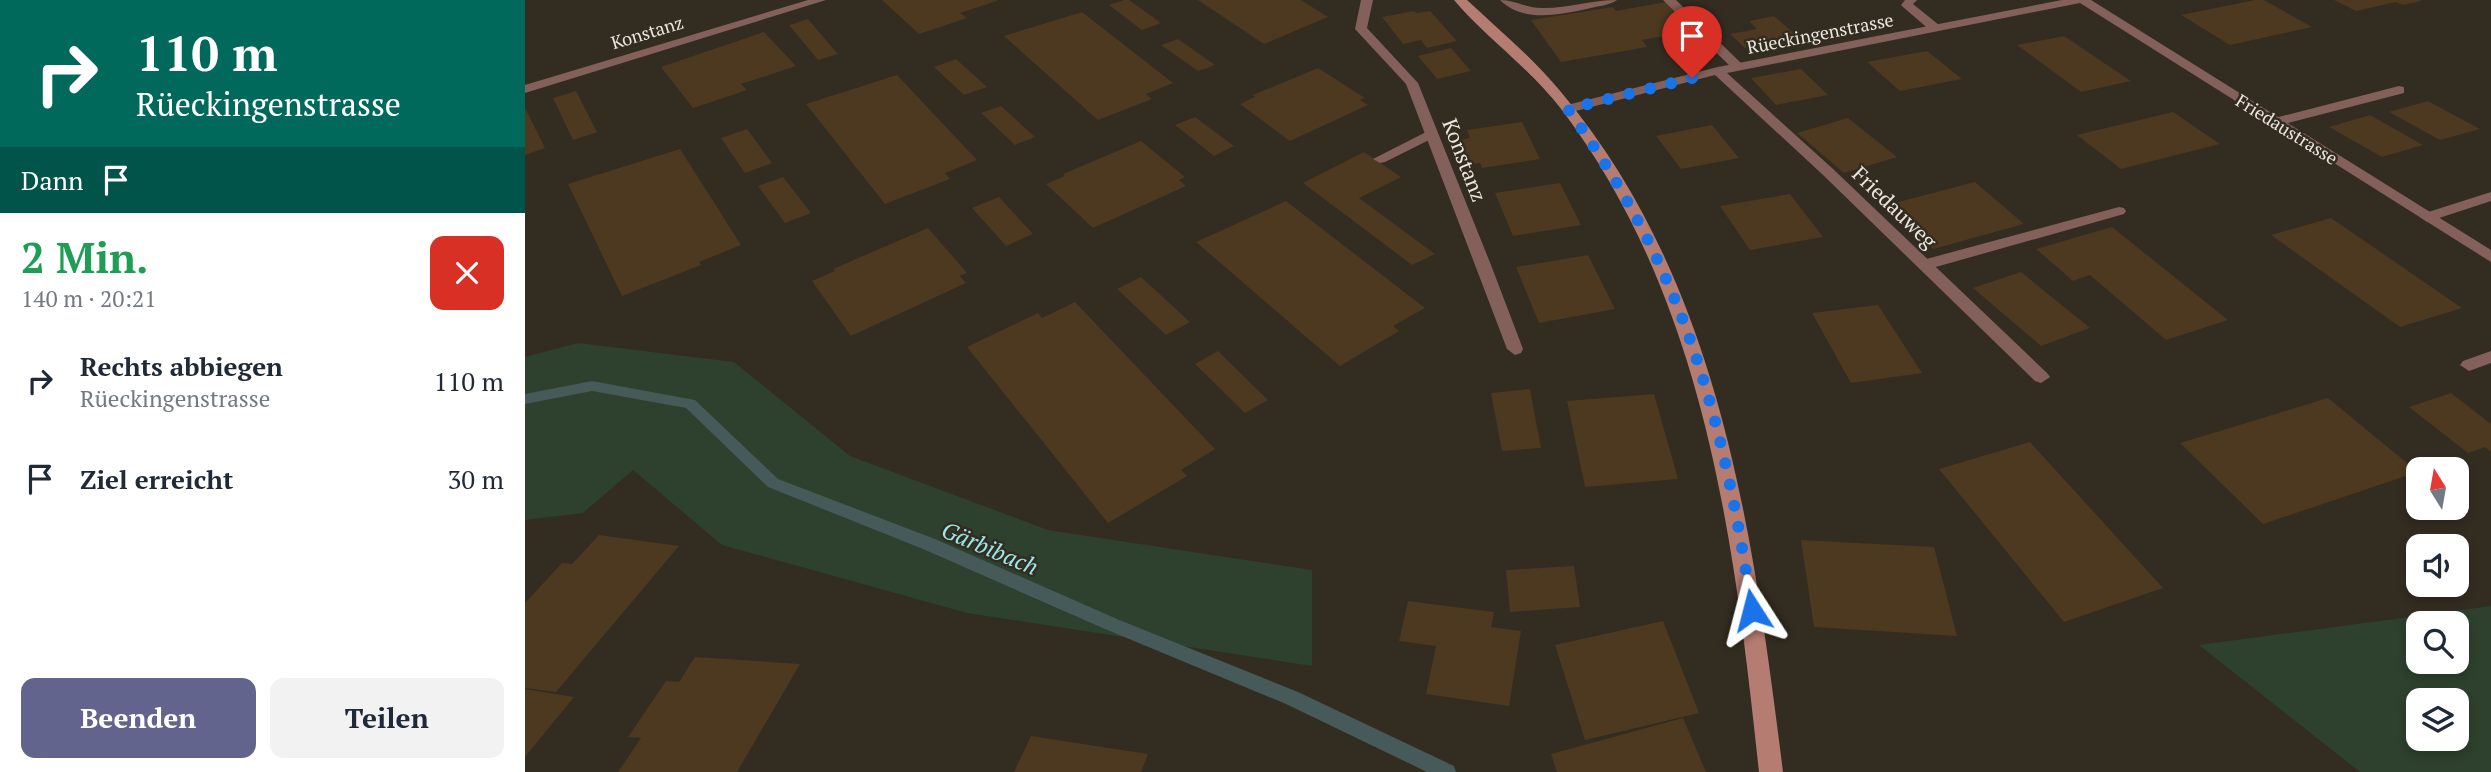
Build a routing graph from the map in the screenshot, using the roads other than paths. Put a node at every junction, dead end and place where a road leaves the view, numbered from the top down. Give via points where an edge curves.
1 (820, 0) edge
2 (1367, 0) edge
3 (1460, 0) edge
4 (1506, 0) edge
5 (1611, 0) edge
6 (1669, 0) edge
7 (2082, 0) edge
8 (1909, 3) edge
9 (1935, 28) junction
10 (1738, 67) junction
11 (1718, 71) junction
12 (525, 89) edge
13 (2399, 90) dead end
14 (1568, 109) junction
15 (2276, 122) junction
16 (1432, 133) junction
17 (1380, 159) dead end
18 (2491, 196) edge
19 (2119, 211) dead end
20 (2427, 217) junction
21 (2491, 257) edge
22 (1925, 265) junction
23 (1515, 349) dead end
24 (2491, 357) edge
25 (2469, 365) dead end
26 (2041, 377) dead end
27 (1771, 772) edge

1 - 12 street, Konstanz
2 - 16 street, Konstanz via 1361,29 1412,83
3 - 14 main road via 1520,55
4 - 5 street via 1525,11 1541,12
6 - 10 street
7 - 9 street, Rüeckingenstrasse
7 - 15 street, Friedaustrasse
8 - 9 street
9 - 10 street, Rüeckingenstrasse
10 - 11 street, Rüeckingenstrasse
11 - 14 street, Rüeckingenstrasse
11 - 22 street, Friedauweg
13 - 15 street
14 - 27 main road via 1643,227 1691,337 1718,425 1756,640
15 - 20 street, Friedaustrasse
16 - 17 street
16 - 23 street, Konstanz
18 - 20 street
19 - 22 street
20 - 21 street, Friedaustrasse
22 - 26 street, Friedauweg
24 - 25 street

